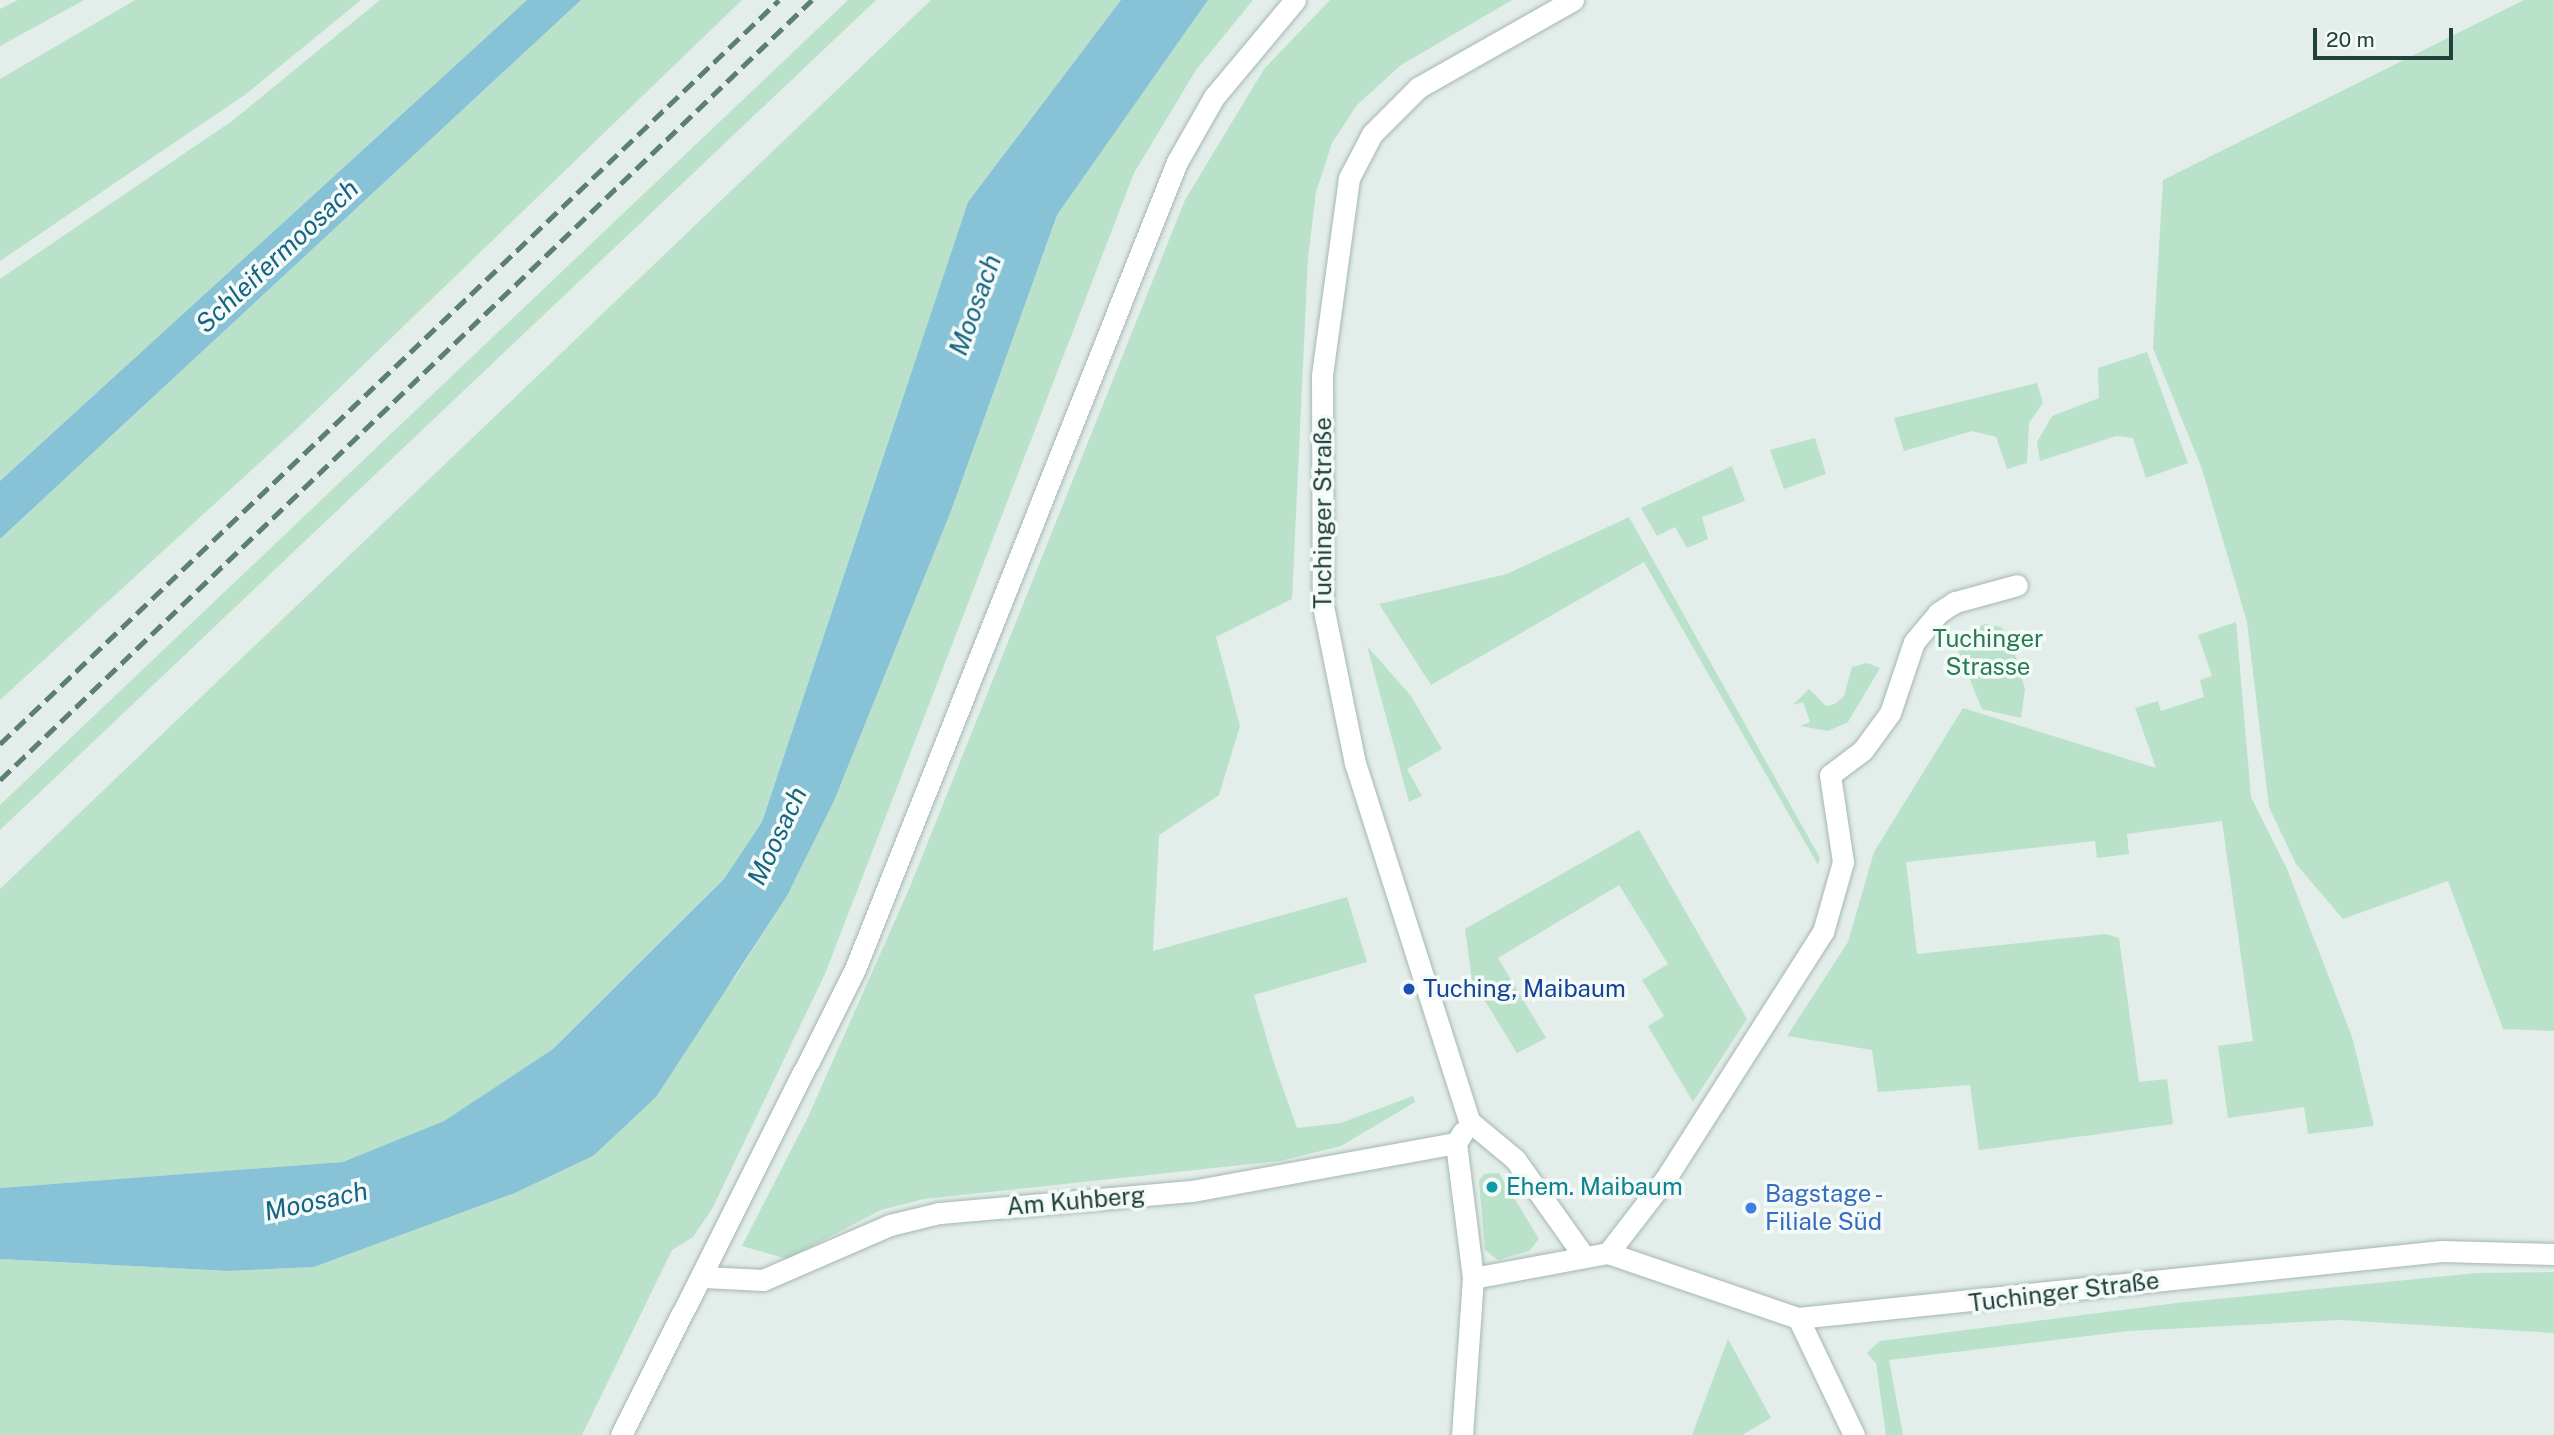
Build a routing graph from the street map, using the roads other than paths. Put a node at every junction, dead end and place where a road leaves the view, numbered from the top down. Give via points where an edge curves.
1 (1295, 0) edge
2 (1573, 0) edge
3 (2017, 585) dead end
4 (1469, 1121) junction
5 (1456, 1143) junction
6 (1608, 1253) junction
7 (2554, 1254) edge
8 (1583, 1255) junction
9 (704, 1278) junction
10 (1473, 1278) junction
11 (1798, 1318) junction
12 (621, 1435) edge
13 (1462, 1435) edge
14 (1854, 1435) edge

1 - 9 street via 1214,97 1177,162 1118,298 855,970
2 - 4 street, Tuchinger Straße via 1419,87 1372,134 1349,178 1331,280 1322,375 1326,639 1355,763
3 - 6 street via 1955,602 1938,613 1914,642 1890,713 1863,750 1830,775 1843,862 1823,932 1666,1178
4 - 5 street
4 - 8 street via 1515,1159
5 - 9 street, Am Kuhberg via 1192,1191 939,1213 890,1225 763,1280
5 - 10 street
6 - 8 street, Tuchinger Straße
6 - 11 street, Tuchinger Straße
7 - 11 street, Tuchinger Straße via 2442,1251
8 - 10 street, Tuchinger Straße
9 - 12 street
10 - 13 street
11 - 14 street

